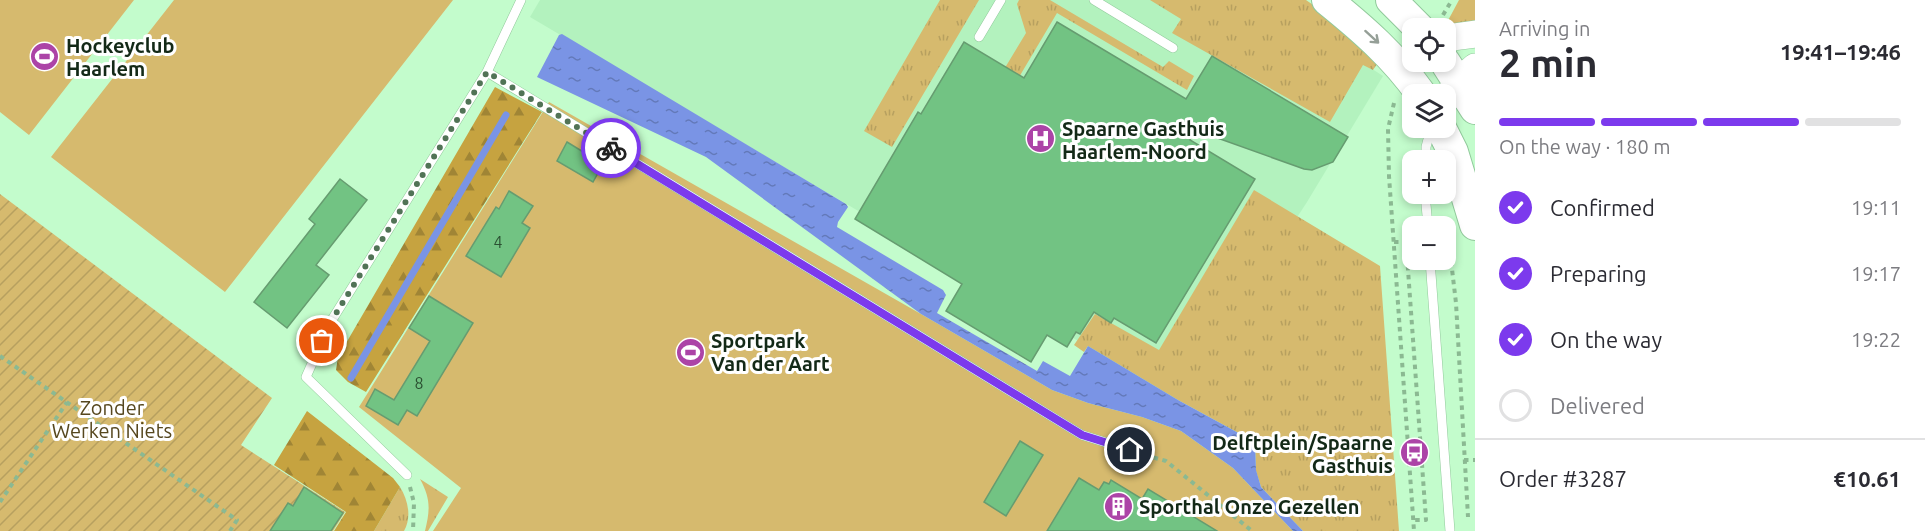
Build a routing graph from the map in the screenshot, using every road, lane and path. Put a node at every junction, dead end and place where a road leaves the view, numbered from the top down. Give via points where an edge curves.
1 (521, 0) edge
2 (1002, 0) edge
3 (1094, 0) edge
4 (1327, 0) edge
5 (1391, 0) edge
6 (1409, 18) edge
7 (1475, 34) edge
8 (1456, 37) edge
9 (979, 38) dead end
10 (1173, 48) dead end
11 (487, 72) junction
12 (1414, 84) edge
13 (1402, 94) edge
14 (1446, 138) edge
15 (1462, 230) edge
16 (1394, 242) junction
17 (1431, 270) edge
18 (0, 356) edge
19 (67, 402) junction
20 (1130, 450) joint
21 (407, 475) joint
22 (0, 502) edge
23 (1468, 517) dead end
24 (1413, 520) junction
25 (230, 531) edge
26 (413, 531) edge
27 (1251, 531) edge
28 (1414, 531) edge
29 (1450, 531) edge

1 - 11 lane
2 - 9 lane
3 - 10 lane
4 -> 12 main road via 1370,35
5 - 6 main road
7 - 8 main road
11 - 20 lane via 1082,435
11 - 21 lane via 330,323 306,377
13 - 16 path via 1394,100 1388,129
14 - 15 main road via 1453,152
15 - 23 path via 1456,303
16 - 24 path
16 - 24 path via 1406,242 1426,520
17 - 29 lane
18 - 19 path
19 - 22 path
19 - 25 path via 237,520
20 - 27 path via 1166,461
21 - 26 path via 414,503
24 - 28 path

